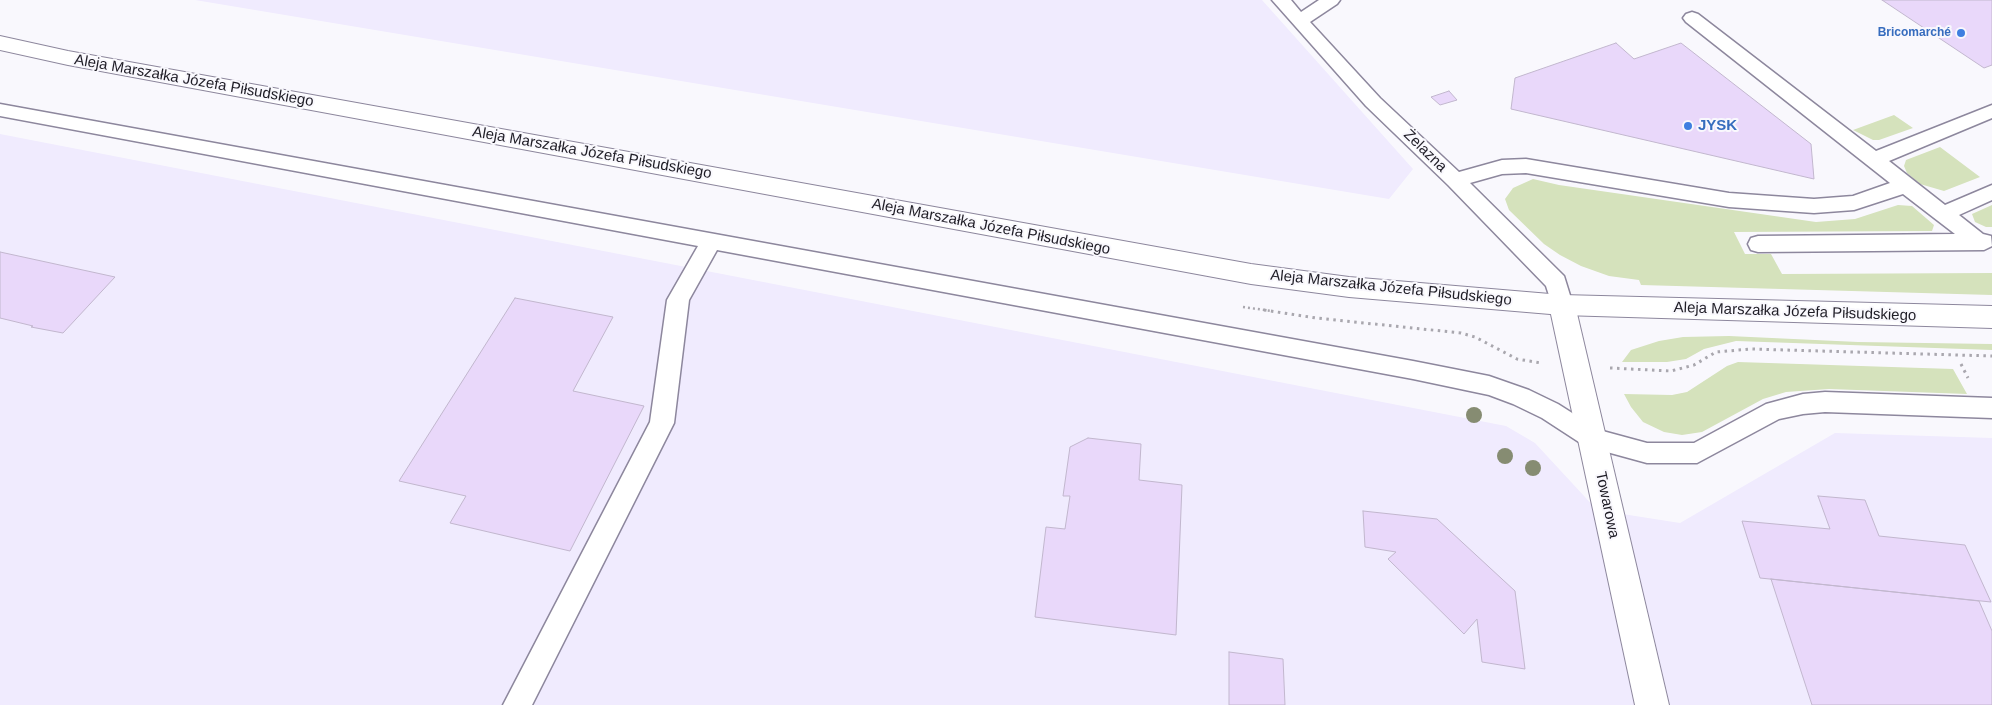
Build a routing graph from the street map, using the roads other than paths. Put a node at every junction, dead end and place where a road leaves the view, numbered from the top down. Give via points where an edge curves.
1 (1281, 0) edge
2 (1331, 0) edge
3 (1692, 18) dead end
4 (1299, 21) junction
5 (0, 43) edge
6 (0, 110) edge
7 (1992, 110) edge
8 (1874, 160) junction
9 (1456, 180) junction
10 (1906, 185) junction
11 (1992, 192) edge
12 (1942, 214) junction
13 (711, 241) junction
14 (1985, 242) edge
15 (1758, 244) dead end
16 (1562, 305) junction
17 (1992, 317) edge
18 (1992, 408) edge
19 (1593, 439) junction
20 (517, 705) edge
21 (1652, 705) edge

1 - 4 lane, Żelazna
2 - 4 lane
3 - 8 lane
4 - 9 lane, Żelazna via 1373,102
5 - 16 main road, Aleja Marszałka Józefa Piłsudskiego via 1250,274
6 - 13 lane
7 - 8 lane
8 - 10 lane
9 - 10 lane via 1502,167 1526,166 1729,200 1814,206 1854,203
9 - 16 lane, Żelazna via 1556,282
10 - 12 lane
11 - 12 lane
12 - 14 lane
13 - 19 lane via 1489,386 1550,411
13 - 20 lane via 678,300 662,423
14 - 15 lane
16 - 17 main road, Aleja Marszałka Józefa Piłsudskiego
16 - 19 main road, Towarowa
18 - 19 lane via 1803,404 1774,411 1696,453 1647,453
19 - 21 main road, Towarowa

